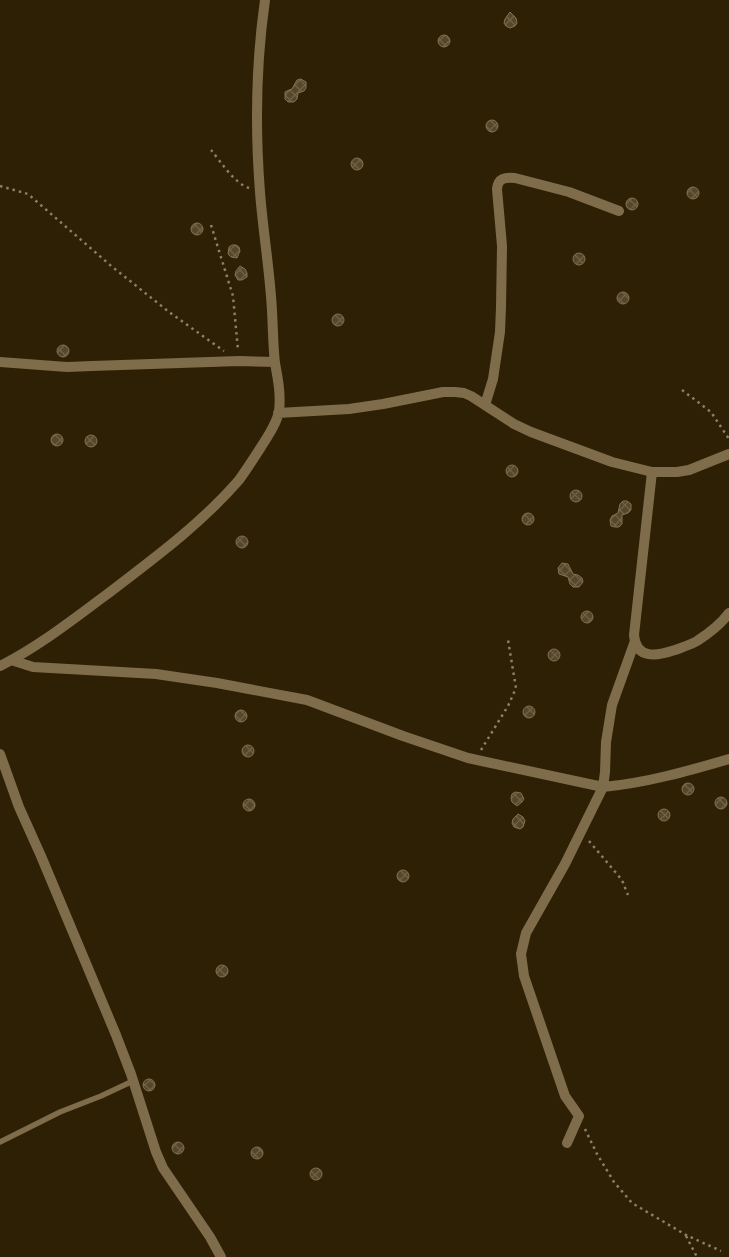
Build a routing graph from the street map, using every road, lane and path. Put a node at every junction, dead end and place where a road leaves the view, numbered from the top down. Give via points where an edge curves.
1 (265, 0) edge
2 (211, 150) dead end
3 (0, 186) edge
4 (260, 193) junction
5 (619, 211) dead end
6 (211, 225) dead end
7 (239, 361) junction
8 (0, 362) edge
9 (275, 362) junction
10 (682, 390) dead end
11 (485, 405) junction
12 (278, 413) junction
13 (729, 439) edge
14 (729, 454) edge
15 (652, 472) junction
16 (729, 613) edge
17 (508, 640) dead end
18 (635, 641) junction
19 (11, 660) junction
20 (0, 666) edge
21 (0, 754) edge
22 (729, 759) edge
23 (475, 760) junction
24 (603, 787) junction
25 (584, 826) junction
26 (628, 895) dead end
27 (133, 1081) junction
28 (579, 1116) junction
29 (0, 1142) edge
30 (567, 1144) dead end
31 (686, 1235) junction
32 (721, 1251) dead end
33 (221, 1257) edge
34 (697, 1257) edge

1 - 4 street via 258,67
2 - 4 path via 243,186
3 - 7 path via 28,194 169,312
4 - 9 street
5 - 11 street via 569,192 515,178 508,177 497,184 502,246 500,332 493,379
6 - 7 path via 233,296
7 - 8 street via 67,367
7 - 9 street
9 - 12 street
10 - 13 path via 712,412
11 - 12 street via 464,394 443,392 349,409
11 - 15 street via 514,424 548,439 612,462
12 - 19 street via 273,428 240,479 202,519 74,619
14 - 15 street via 683,471
15 - 18 street
16 - 18 street via 697,641 672,651 647,655 640,651
17 - 23 path via 516,688
18 - 24 street via 612,705
19 - 20 street
19 - 23 street via 33,667 156,674 307,700
21 - 27 street
22 - 24 street via 684,772
23 - 24 street
24 - 25 street
25 - 26 path via 590,843 622,880
25 - 28 street via 526,934 521,954 524,976 565,1096
27 - 29 lane
27 - 33 street via 163,1168
28 - 30 street
28 - 31 path via 614,1182 632,1203
31 - 32 path
31 - 34 path

